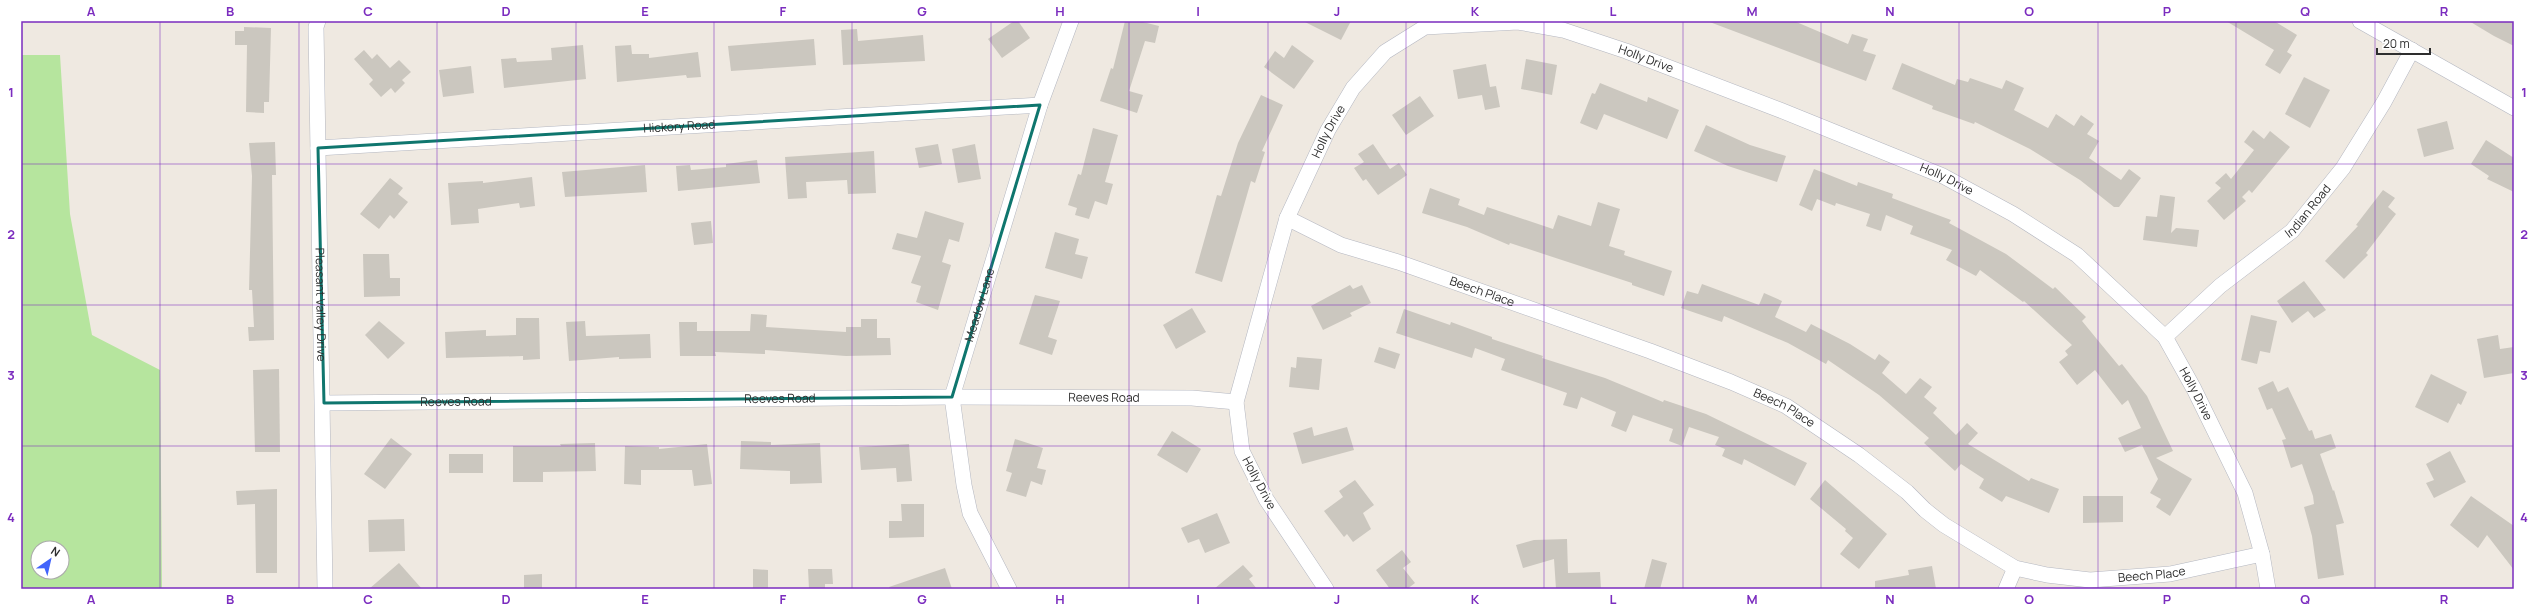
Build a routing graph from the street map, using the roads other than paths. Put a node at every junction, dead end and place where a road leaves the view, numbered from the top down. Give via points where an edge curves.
1 (318, 21) edge
2 (1071, 21) edge
3 (2360, 21) edge
4 (1424, 24) edge
5 (2412, 50) junction
6 (1040, 105) junction
7 (2514, 108) edge
8 (318, 148) junction
9 (1287, 218) junction
10 (2165, 337) junction
11 (952, 397) junction
12 (1236, 402) junction
13 (324, 403) junction
14 (2262, 554) junction
15 (2015, 568) junction
16 (325, 589) edge
17 (1009, 589) edge
18 (1326, 589) edge
19 (2006, 589) edge
20 (2268, 589) edge

1 - 8 street, Pleasant Valley Drive
2 - 6 street, Meadow Lane
3 - 5 street
4 - 9 street, Holly Drive via 1386,52 1353,88 1328,130
4 - 10 street, Holly Drive via 1518,22 1563,30 1780,110 1943,176 2013,214 2077,255
5 - 7 street
5 - 10 street, Indian Road via 2384,102 2343,168 2292,231 2220,286
6 - 8 street, Hickory Road
6 - 11 street, Meadow Lane
8 - 13 street, Pleasant Valley Drive
9 - 12 street, Holly Drive
9 - 15 street, Beech Place via 1341,245 1398,262 1643,349 1786,406 1859,455 1944,525
10 - 14 street, Holly Drive via 2194,389 2245,493
11 - 12 street, Reeves Road via 1192,398
11 - 13 street, Reeves Road
11 - 17 street, Meadow Lane via 970,513
12 - 18 street, Holly Drive via 1242,451 1266,499
13 - 16 street, Pleasant Valley Drive
14 - 15 street, Beech Place via 2170,574 2090,580
14 - 20 street, Holly Drive
15 - 19 street

